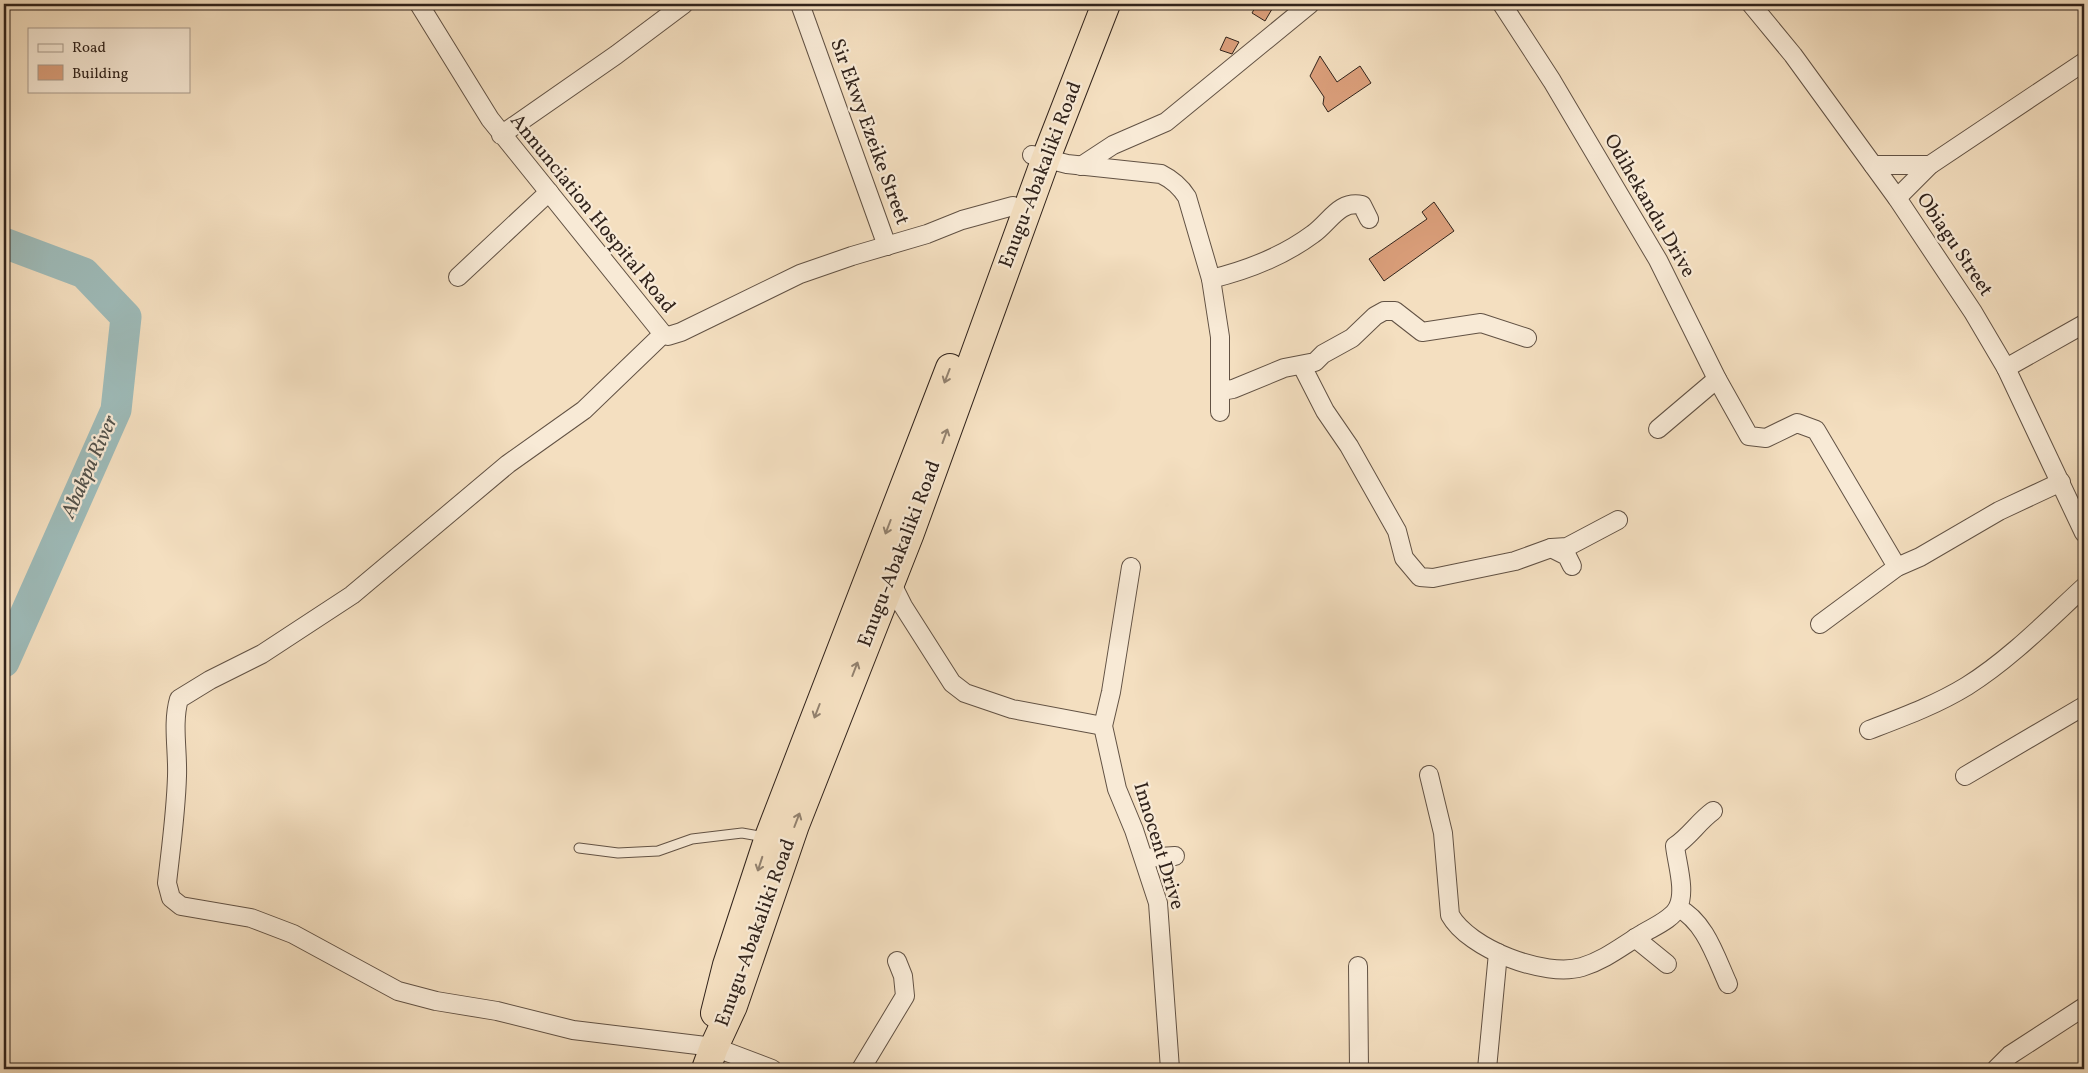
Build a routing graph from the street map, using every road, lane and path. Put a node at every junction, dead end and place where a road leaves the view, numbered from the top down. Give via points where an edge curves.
1 (419, 4) edge
2 (684, 4) edge
3 (800, 4) edge
4 (1091, 4) edge
5 (1106, 4) edge
6 (1310, 4) edge
7 (1502, 4) edge
8 (1751, 4) edge
9 (2084, 62) edge
10 (501, 135) junction
11 (1039, 156) junction
12 (1872, 165) junction
13 (1930, 165) junction
14 (1081, 166) junction
15 (549, 192) junction
16 (1897, 198) junction
17 (1013, 206) junction
18 (1369, 219) dead end
19 (887, 246) junction
20 (458, 277) dead end
21 (1211, 279) junction
22 (2084, 324) edge
23 (663, 334) junction
24 (1527, 338) dead end
25 (1302, 366) junction
26 (2006, 368) junction
27 (1717, 379) junction
28 (1221, 391) junction
29 (1220, 412) dead end
30 (1658, 429) dead end
31 (2061, 482) junction
32 (1618, 520) dead end
33 (2084, 532) edge
34 (1551, 548) junction
35 (1572, 566) dead end
36 (1131, 567) dead end
37 (1896, 567) junction
38 (883, 570) junction
39 (2084, 587) edge
40 (1820, 624) dead end
41 (2084, 706) edge
42 (1104, 726) junction
43 (1869, 730) dead end
44 (1429, 775) dead end
45 (1965, 776) dead end
46 (1713, 811) dead end
47 (769, 837) junction
48 (579, 848) dead end
49 (1175, 856) dead end
50 (1144, 858) junction
51 (1678, 908) junction
52 (1636, 938) junction
53 (1498, 953) junction
54 (897, 961) dead end
55 (1667, 964) dead end
56 (1358, 966) dead end
57 (1728, 984) dead end
58 (2084, 1008) edge
59 (710, 1058) edge
60 (762, 1067) edge
61 (861, 1069) edge
62 (1170, 1069) edge
63 (1360, 1069) edge
64 (1487, 1069) edge
65 (1996, 1069) edge

1 - 10 street, Annunciation Hospital Road via 466,84
2 - 10 street
3 - 19 street, Sir Ekwy Ezeike Street
4 - 11 highway, Enugu-Abakaliki Road
5 - 11 highway, Enugu-Abakaliki Road
6 - 14 street via 1166,122 1113,145
7 - 27 street, Odihekandu Drive via 1552,81 1658,260
8 - 12 street, Obiagu Street via 1793,55
9 - 13 street
10 - 15 street, Annunciation Hospital Road
11 - 14 street
11 - 17 highway, Enugu-Abakaliki Road
38 -> 11 highway, Enugu-Abakaliki Road via 910,533
12 - 13 street
12 - 16 street, Obiagu Street
13 - 16 street
14 - 21 street via 1161,174 1173,180 1187,197
15 - 20 street
15 - 23 street, Annunciation Hospital Road
16 - 26 street, Obiagu Street
17 - 19 street, Annunciation Hospital Road
17 -> 38 highway, Enugu-Abakaliki Road
18 - 21 street via 1362,205 1341,206 1312,234 1271,260
19 - 23 street, Annunciation Hospital Road via 800,274 681,332 668,336
21 - 28 street via 1220,337
22 - 26 street
23 - 59 street via 584,410 508,464 352,595 262,654 179,699 175,713 178,747 167,883 171,898 181,906 251,918 293,934 398,991
24 - 25 street via 1481,323 1422,332 1389,310 1375,316 1352,338 1322,354 1315,362
25 - 28 street via 1284,368
25 - 34 street via 1325,411 1350,446 1398,532 1404,558 1420,577 1433,578 1506,563
26 - 31 street, Obiagu Street
27 - 30 street
27 - 37 street, Odihekandu Drive via 1749,436 1766,438 1797,423 1816,430
28 - 29 street
31 - 33 street, Obiagu Street
31 - 37 street
32 - 34 street via 1567,547
34 - 35 street via 1567,556
36 - 42 street
37 - 40 street
38 - 42 street via 952,683 965,694 1012,709
38 -> 47 highway, Enugu-Abakaliki Road
59 -> 38 highway, Enugu-Abakaliki Road via 733,1006
39 - 43 street via 1997,665 1967,686 1933,705
41 - 45 street
42 - 50 street, Innocent Drive via 1117,789
44 - 53 street via 1443,833 1450,915 1456,926 1480,945
46 - 51 street via 1675,846 1681,893
47 - 48 lane via 742,833 692,839 658,851 618,853
47 -> 59 highway, Enugu-Abakaliki Road via 716,1006
49 - 50 street
50 - 62 street, Innocent Drive via 1158,903
51 - 52 street via 1663,922
51 - 57 street via 1689,913 1704,934
52 - 53 street via 1606,958 1566,969 1533,965
52 - 55 street
53 - 64 street
54 - 61 street via 903,976 905,996
56 - 63 street
58 - 65 street via 2010,1055
59 - 60 street

